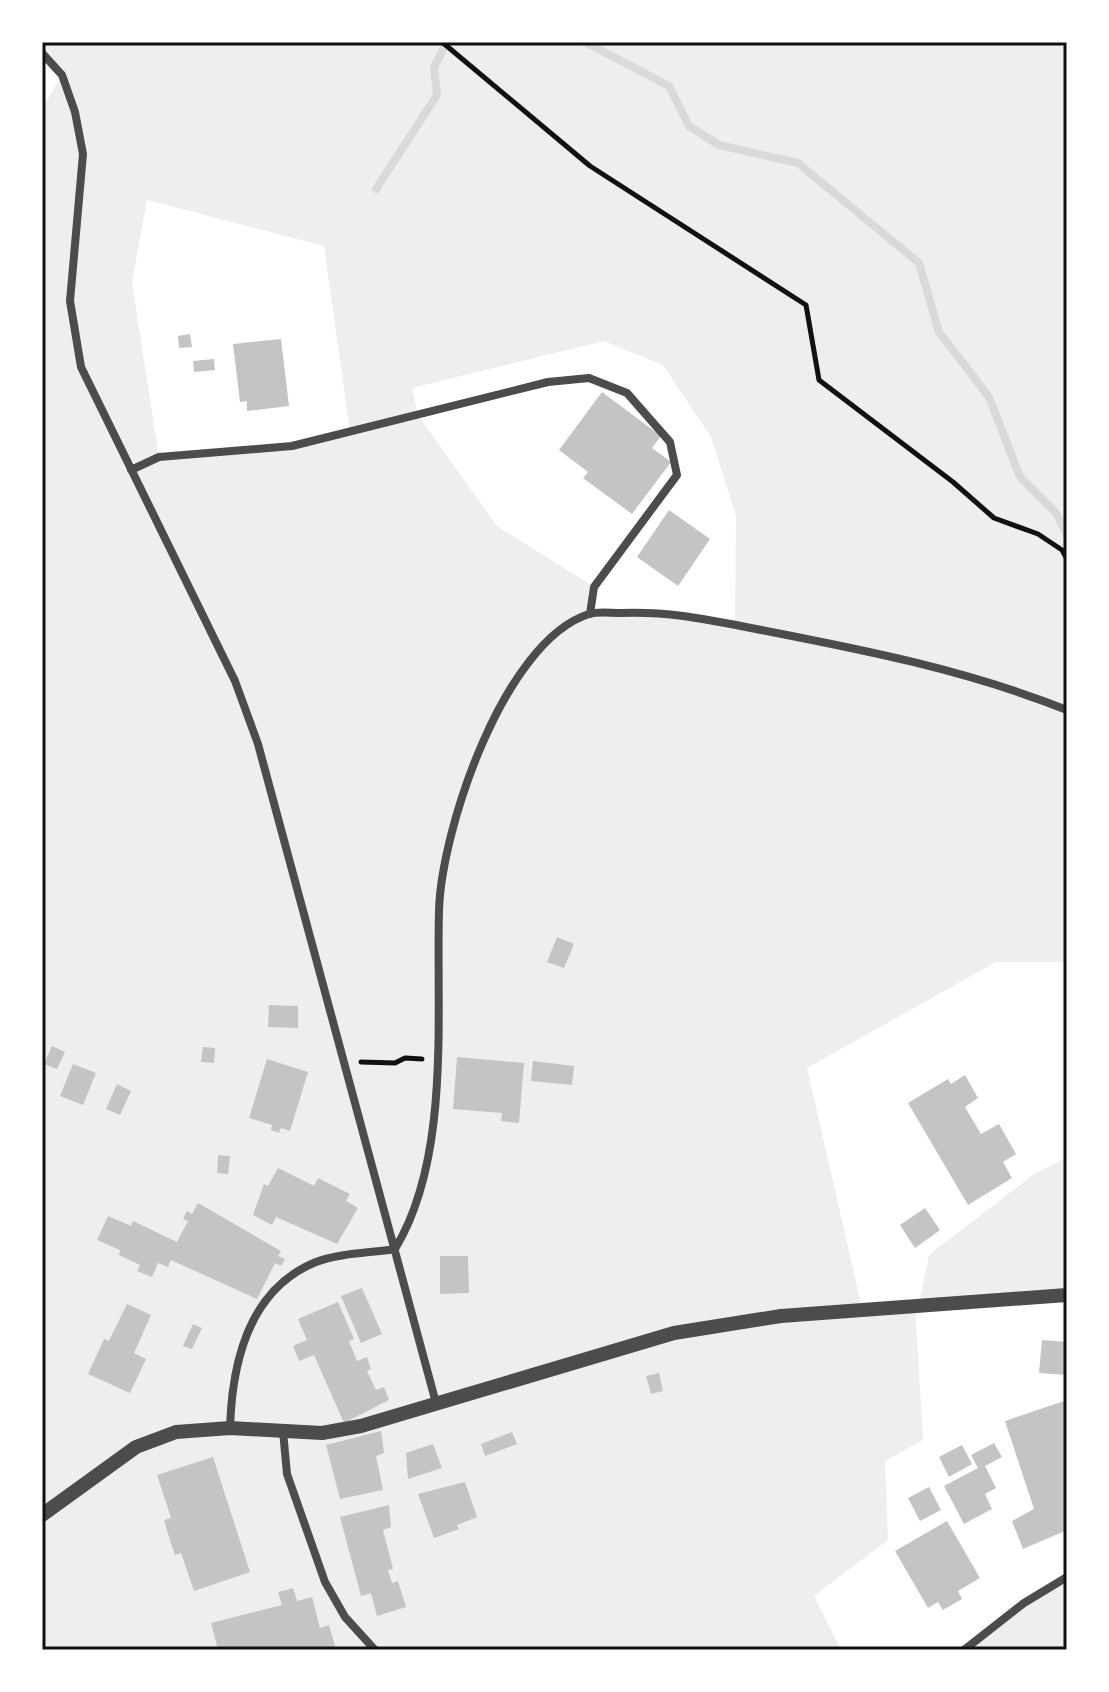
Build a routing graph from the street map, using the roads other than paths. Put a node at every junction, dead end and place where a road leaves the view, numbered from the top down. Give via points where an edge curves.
1 (42, 53) edge
2 (131, 470) junction
3 (590, 614) junction
4 (1067, 710) edge
5 (395, 1249) junction
6 (1067, 1295) edge
7 (436, 1403) junction
8 (230, 1428) junction
9 (283, 1431) junction
10 (42, 1515) edge
11 (1067, 1577) edge
12 (375, 1650) edge
13 (964, 1650) edge

1 - 2 street via 62,75 83,154 70,301 81,367
2 - 3 street via 159,457 292,446 548,382 589,378 627,393 670,442 677,475 594,587
2 - 5 street via 235,681 258,744
3 - 4 street via 665,611 923,662
3 - 5 street via 558,633 536,656 496,715 467,775 439,906 434,1111 415,1209
5 - 7 street
5 - 8 street via 318,1261 288,1276 242,1342
6 - 7 street via 781,1316 674,1333
7 - 9 street via 361,1426 322,1433
8 - 9 street
8 - 10 street via 176,1432 136,1447
9 - 12 street via 287,1474 325,1582 345,1617
11 - 13 street

